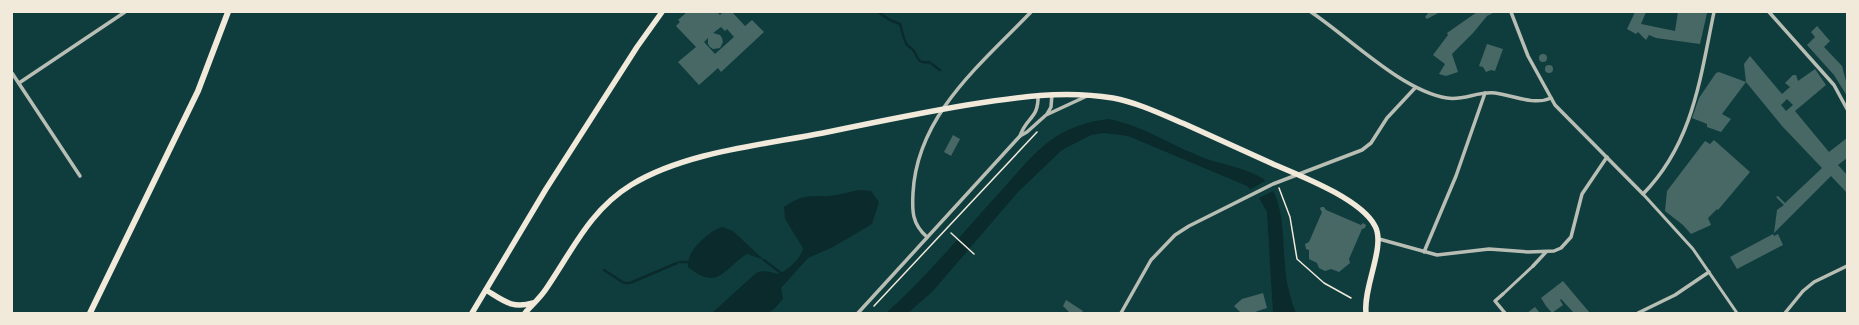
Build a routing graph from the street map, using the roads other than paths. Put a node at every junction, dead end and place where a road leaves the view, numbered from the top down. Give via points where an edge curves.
1 (125, 12) edge
2 (228, 12) edge
3 (662, 12) edge
4 (1032, 12) edge
5 (1311, 12) edge
6 (1511, 12) edge
7 (1714, 12) edge
8 (1769, 12) edge
9 (12, 72) edge
10 (19, 82) junction
11 (1416, 88) junction
12 (1485, 93) junction
13 (1052, 94) junction
14 (1038, 95) junction
15 (1089, 95) junction
16 (1551, 98) junction
17 (1847, 109) edge
18 (940, 110) junction
19 (1046, 115) junction
20 (1020, 136) junction
21 (1607, 157) junction
22 (1297, 174) junction
23 (80, 176) dead end
24 (1642, 194) junction
25 (927, 237) junction
26 (1379, 239) junction
27 (1424, 252) junction
28 (1546, 252) junction
29 (1533, 266) joint
30 (1847, 266) edge
31 (1709, 272) junction
32 (486, 290) junction
33 (1503, 294) joint
34 (534, 303) junction
35 (90, 313) edge
36 (472, 313) edge
37 (525, 313) edge
38 (858, 313) edge
39 (1121, 313) edge
40 (1366, 313) edge
41 (1505, 313) edge
42 (1638, 313) edge
43 (1736, 313) edge
44 (1785, 313) edge

1 - 10 street
2 - 35 main road via 198,91
3 - 32 main road via 546,190
4 - 18 street via 960,85
5 - 11 street
6 - 16 street via 1528,56
7 - 24 street via 1696,95 1679,145 1674,156
8 - 17 street via 1836,88
9 - 10 street
10 - 23 street
11 - 12 street via 1456,100
11 - 22 street via 1395,109 1367,147
12 - 16 street via 1539,102
12 - 27 street via 1456,176
13 - 14 main road
13 - 15 main road
13 - 19 street via 1051,107
14 - 18 main road
14 - 20 street via 1037,110 1022,128
15 - 19 street
15 - 22 main road via 1145,107
16 - 21 street via 1561,112
18 - 25 street via 923,147 915,174 912,215 918,228
18 - 34 main road via 701,157 645,177 617,195 596,214 547,288
19 - 20 street
20 - 25 street
21 - 24 street
21 - 28 street via 1582,194 1571,237 1561,248
22 - 26 main road via 1324,186 1365,214 1374,223
22 - 39 street via 1188,226 1166,242 1151,260
24 - 31 street via 1682,236
25 - 38 street
26 - 27 street
26 - 40 main road via 1366,290
27 - 28 street via 1436,255 1489,249
28 - 29 street
29 - 33 street
30 - 44 street via 1814,282
31 - 42 street via 1675,295
31 - 43 street
32 - 34 main road via 512,305
32 - 36 main road
33 - 41 street via 1495,301
34 - 37 main road

